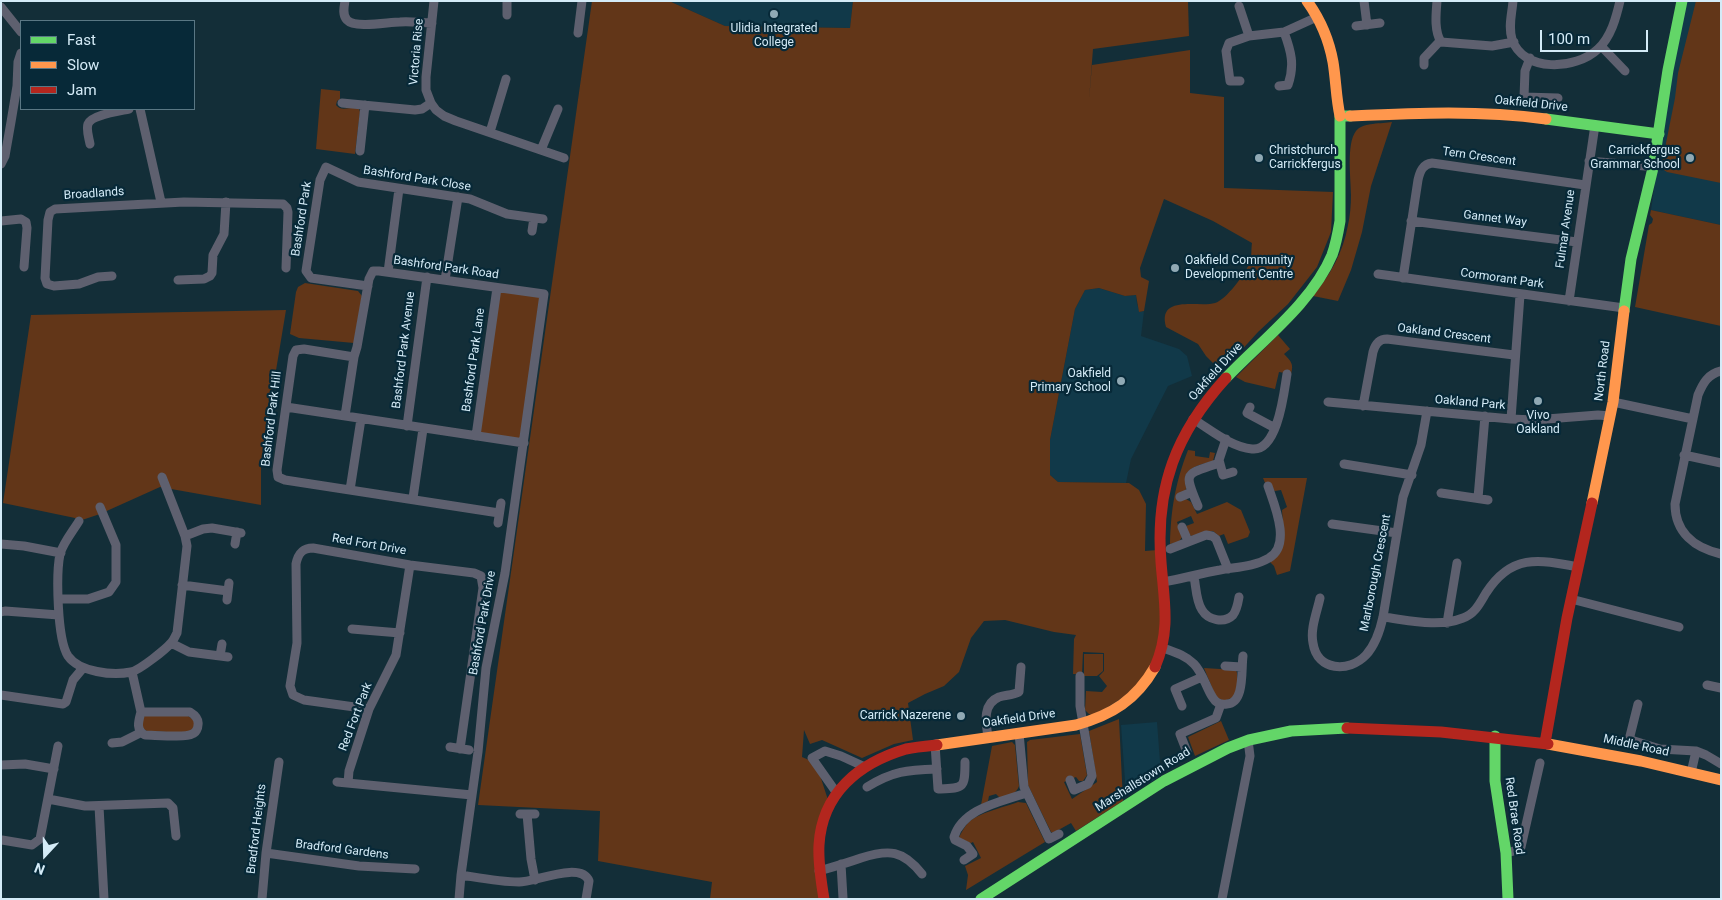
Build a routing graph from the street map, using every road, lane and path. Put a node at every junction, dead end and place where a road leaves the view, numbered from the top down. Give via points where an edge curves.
1 (345, 1) edge
2 (434, 1) edge
3 (507, 1) edge
4 (582, 1) edge
5 (1364, 1) edge
6 (1436, 1) edge
7 (1513, 1) edge
8 (1620, 1) edge
9 (1682, 1) edge
10 (1310, 2) edge
11 (1239, 6) dead end
12 (1, 7) edge
13 (507, 15) dead end
14 (1317, 17) junction
15 (432, 23) junction
16 (1380, 23) dead end
17 (1367, 24) junction
18 (1356, 26) dead end
19 (20, 31) edge
20 (578, 32) dead end
21 (1284, 32) junction
22 (1249, 36) junction
23 (1440, 42) junction
24 (1514, 42) junction
25 (1601, 46) junction
26 (20, 56) edge
27 (1530, 58) junction
28 (1424, 65) dead end
29 (1625, 71) dead end
30 (506, 79) dead end
31 (1240, 81) dead end
32 (1288, 85) dead end
33 (1558, 98) dead end
34 (342, 103) dead end
35 (431, 104) junction
36 (365, 105) junction
37 (124, 110) edge
38 (140, 110) edge
39 (558, 110) dead end
40 (1340, 116) junction
41 (1595, 125) junction
42 (490, 132) junction
43 (1659, 134) junction
44 (90, 144) dead end
45 (541, 150) junction
46 (360, 151) dead end
47 (564, 158) dead end
48 (1590, 161) junction
49 (1, 164) edge
50 (1645, 166) dead end
51 (326, 167) joint
52 (1585, 185) junction
53 (399, 189) junction
54 (458, 197) junction
55 (161, 202) junction
56 (226, 202) junction
57 (1, 221) edge
58 (1411, 221) junction
59 (532, 231) dead end
60 (1577, 242) junction
61 (24, 266) dead end
62 (286, 268) dead end
63 (388, 272) junction
64 (1378, 274) dead end
65 (112, 276) dead end
66 (427, 277) junction
67 (1404, 278) junction
68 (178, 280) dead end
69 (445, 280) junction
70 (368, 286) junction
71 (497, 288) junction
72 (544, 294) joint
73 (1520, 295) junction
74 (1569, 300) junction
75 (1624, 308) junction
76 (1514, 355) junction
77 (354, 357) junction
78 (1721, 371) edge
79 (1287, 374) dead end
80 (1328, 402) dead end
81 (1614, 402) junction
82 (1363, 406) junction
83 (286, 407) junction
84 (1427, 411) junction
85 (1247, 413) dead end
86 (345, 416) junction
87 (1485, 416) junction
88 (1610, 416) junction
89 (361, 419) junction
90 (1193, 419) junction
91 (1511, 419) junction
92 (1693, 419) junction
93 (407, 426) junction
94 (1274, 428) junction
95 (423, 429) junction
96 (476, 436) junction
97 (1226, 439) junction
98 (524, 443) junction
99 (1684, 455) junction
100 (1219, 463) junction
101 (1721, 463) edge
102 (1344, 464) dead end
103 (1234, 472) dead end
104 (1412, 475) junction
105 (162, 477) dead end
106 (1268, 486) dead end
107 (350, 490) junction
108 (1192, 492) junction
109 (1441, 493) dead end
110 (1180, 497) dead end
111 (413, 498) junction
112 (1478, 498) junction
113 (1488, 500) dead end
114 (501, 503) dead end
115 (1198, 506) dead end
116 (100, 507) dead end
117 (500, 513) junction
118 (79, 521) dead end
119 (498, 524) dead end
120 (1332, 524) dead end
121 (1182, 528) dead end
122 (1397, 533) junction
123 (185, 536) junction
124 (1188, 541) junction
125 (1, 544) edge
126 (235, 544) dead end
127 (1170, 548) dead end
128 (60, 553) junction
129 (1721, 554) edge
130 (1457, 563) dead end
131 (410, 566) junction
132 (1578, 567) junction
133 (1228, 569) junction
134 (1194, 576) junction
135 (1163, 582) junction
136 (182, 585) junction
137 (228, 591) dead end
138 (1239, 597) dead end
139 (1320, 598) dead end
140 (59, 599) junction
141 (1571, 599) junction
142 (1, 612) edge
143 (59, 615) junction
144 (1383, 617) junction
145 (1447, 622) junction
146 (1679, 627) dead end
147 (352, 629) dead end
148 (400, 633) junction
149 (171, 643) junction
150 (222, 644) dead end
151 (1163, 648) junction
152 (1242, 656) dead end
153 (1225, 666) dead end
154 (1022, 667) dead end
155 (1242, 667) junction
156 (82, 668) junction
157 (132, 672) junction
158 (1080, 676) dead end
159 (1202, 677) junction
160 (1707, 685) dead end
161 (1721, 688) edge
162 (1, 695) edge
163 (1221, 704) junction
164 (1638, 704) dead end
165 (1182, 706) dead end
166 (369, 709) junction
167 (140, 712) junction
168 (1083, 723) junction
169 (140, 732) junction
170 (1019, 733) junction
171 (1495, 736) junction
172 (988, 737) junction
173 (1248, 740) junction
174 (112, 742) dead end
175 (1545, 743) junction
176 (935, 744) junction
177 (58, 746) dead end
178 (450, 747) dead end
179 (1696, 751) junction
180 (1187, 752) dead end
181 (279, 762) dead end
182 (965, 762) dead end
183 (1540, 763) dead end
184 (1721, 764) edge
185 (1, 765) edge
186 (865, 767) junction
187 (54, 768) junction
188 (937, 769) junction
189 (1691, 773) junction
190 (1070, 780) dead end
191 (1721, 780) edge
192 (337, 782) dead end
193 (348, 783) junction
194 (867, 787) dead end
195 (836, 792) junction
196 (1026, 793) junction
197 (472, 795) junction
198 (48, 799) junction
199 (99, 806) junction
200 (527, 814) dead end
201 (1059, 834) dead end
202 (176, 836) dead end
203 (2, 840) edge
204 (266, 853) junction
205 (1506, 853) junction
206 (964, 860) dead end
207 (842, 864) junction
208 (416, 869) dead end
209 (819, 872) junction
210 (922, 874) dead end
211 (461, 875) junction
212 (535, 880) junction
213 (843, 898) edge
214 (104, 899) edge
215 (262, 899) edge
216 (459, 899) edge
217 (586, 899) edge
218 (824, 899) edge
219 (981, 899) edge
220 (1222, 899) edge
221 (1508, 899) edge

1 - 15 street via 344,14 351,23
2 - 15 street, Victoria Rise
3 - 13 street
4 - 20 street
5 - 17 street
6 - 23 street
7 - 24 street via 1510,29
8 - 25 street via 1614,23
9 - 43 street, North Road
10 - 14 street
11 - 22 street
12 - 19 street
14 - 21 street
14 - 40 street via 1330,47
15 - 35 street, Victoria Rise via 425,82
16 - 17 street
17 - 18 street
21 - 22 street
21 - 32 street via 1293,62
22 - 31 street via 1232,41 1227,47 1230,81
23 - 24 street via 1492,46
23 - 28 street via 1424,58
24 - 27 street
25 - 27 street via 1586,58 1566,65 1550,65
25 - 29 street
26 - 49 street
27 - 33 street via 1525,71 1524,96
30 - 42 street
34 - 36 street
35 - 36 street via 415,110
35 - 42 street via 444,116
36 - 46 street
37 - 44 street via 90,120
38 - 55 street
39 - 45 street
40 - 41 street, Oakfield Drive via 1468,112
40 - 90 street, Oakfield Drive via 1342,191 1329,262 1307,296 1216,389
41 - 43 street, Oakfield Drive
41 - 48 street, Fulmar Avenue
42 - 45 street
43 - 75 street, North Road via 1631,259
45 - 47 street
48 - 50 street
48 - 52 street, Fulmar Avenue
51 - 53 street, Bashford Park Close via 358,182
51 - 70 street, Bashford Park via 320,180 306,271 311,278
52 - 58 street, Tern Crescent via 1429,164 1420,173
52 - 60 street, Fulmar Avenue
53 - 54 street, Bashford Park Close
53 - 63 street
54 - 59 street, Bashford Park Close via 507,214 539,218
54 - 69 street
55 - 56 street, Broadlands
55 - 65 street, Broadlands via 55,209 50,212 44,278 47,284 79,284
56 - 62 street, Broadlands via 286,206
56 - 68 street via 224,234 213,255 210,276 200,280
57 - 61 street via 21,219 26,222
58 - 60 street, Gannet Way
58 - 67 street, Tern Crescent
60 - 74 street, Fulmar Avenue
63 - 66 street, Bashford Park Road
63 - 70 street, Bashford Park Road via 373,271
64 - 67 street, Cormorant Park
66 - 69 street, Bashford Park Road
66 - 93 street, Bashford Park Avenue
67 - 73 street, Cormorant Park
69 - 71 street, Bashford Park Road
70 - 77 street
71 - 72 street, Bashford Park Road
71 - 96 street, Bashford Park Lane
72 - 98 street, Bashford Park Drive
73 - 74 street, Cormorant Park
73 - 76 street
74 - 75 street, Cormorant Park
75 - 81 street, North Road
76 - 82 street, Oakland Crescent via 1381,340 1373,352
76 - 91 street
77 - 83 street, Bashford Park Hill via 296,350
77 - 86 street
78 - 92 street via 1711,375 1701,388
79 - 94 street
80 - 82 street, Oakland Park
81 - 88 street, North Road
81 - 92 street
82 - 84 street, Oakland Park
83 - 86 street
83 - 107 street, Bashford Park Hill via 278,477
84 - 87 street, Oakland Park
84 - 104 street, Marlborough Crescent via 1422,445
85 - 94 street
86 - 89 street
87 - 91 street, Oakland Park
87 - 112 street
88 - 91 street, Oakland Park
88 - 132 street, North Road
89 - 93 street
89 - 107 street
90 - 97 street
90 - 135 street, Oakfield Drive via 1172,462 1162,503 1159,534
92 - 99 street
93 - 95 street
94 - 97 street via 1267,444 1258,449 1246,448
95 - 96 street
95 - 111 street
96 - 98 street
97 - 100 street
98 - 197 street, Bashford Park Drive via 505,573 486,668
99 - 101 street
99 - 129 street via 1675,504 1677,519 1685,535 1697,546
100 - 103 street via 1223,475
100 - 108 street via 1191,473 1188,482
102 - 104 street
104 - 122 street, Marlborough Crescent via 1403,497
105 - 123 street
106 - 133 street via 1280,529 1275,552 1261,562
107 - 111 street, Bashford Park Hill
108 - 110 street
108 - 115 street
109 - 112 street
111 - 117 street, Bashford Park Hill
112 - 113 street
114 - 117 street
116 - 140 street via 116,545 116,582 109,592 88,599
117 - 119 street
118 - 128 street
120 - 122 street
121 - 124 street
122 - 144 street, Marlborough Crescent
123 - 126 street via 212,528 239,532
123 - 136 street via 187,546
124 - 127 street
124 - 133 street via 1214,536
125 - 128 street
128 - 140 street
130 - 145 street
131 - 148 street, Red Fort Park
131 - 166 street, Red Fort Drive via 313,548 304,550 298,558 297,643 291,693 304,700
131 - 178 street, Red Fort Drive via 477,573 482,578 465,750
132 - 141 street, North Road
132 - 145 street via 1548,562 1514,565 1494,582 1472,613
133 - 134 street
134 - 135 street
134 - 138 street via 1198,602 1209,618 1218,620 1231,616
135 - 151 street, Oakfield Drive via 1166,623
136 - 137 street
136 - 149 street via 177,633
139 - 144 street, Marlborough Crescent via 1313,646 1318,657 1330,666 1348,666 1365,656 1378,636
140 - 143 street
141 - 146 street
141 - 175 street, North Road
142 - 143 street
143 - 156 street via 61,640 67,654
144 - 145 street
147 - 148 street
148 - 166 street, Red Fort Park via 396,657
149 - 150 street via 190,652 224,657
149 - 157 street
151 - 159 street via 1191,661
151 - 168 street, Oakfield Drive via 1153,672 1136,694 1113,711
152 - 155 street
153 - 155 street
154 - 172 street via 1019,692 998,698 988,710 985,718
155 - 163 street via 1238,698 1232,703
156 - 157 street
156 - 162 street via 63,704
157 - 167 street
158 - 168 street
159 - 163 street via 1213,699
159 - 165 street via 1175,689
160 - 161 street
163 - 180 street via 1216,718 1180,734
164 - 179 street via 1631,740 1660,749
166 - 193 street, Red Fort Park
167 - 169 street
167 - 169 street via 190,712 198,720 195,733 187,736 145,735
168 - 170 street, Oakfield Drive
168 - 190 street via 1091,778 1088,784 1074,790
169 - 174 street via 122,742
170 - 172 street, Oakfield Drive
170 - 196 street
171 - 173 street, Marshallstown Road via 1413,729 1327,728
171 - 175 street, Marshallstown Road
171 - 205 street, Red Brae Road via 1495,781
172 - 176 street, Oakfield Drive
173 - 219 street, Marshallstown Road via 1166,780
173 - 220 street via 1250,756
175 - 189 street, Middle Road via 1616,755
176 - 186 street, Oakfield Drive via 888,755
176 - 188 street
177 - 187 street
179 - 184 street
179 - 189 street
181 - 204 street, Bradford Heights
182 - 188 street via 965,779 958,788 938,789
183 - 205 street via 1521,847
185 - 187 street
186 - 195 street, Oakfield Drive
186 - 195 street via 825,752 812,758
187 - 198 street
188 - 194 street via 904,771
189 - 191 street, Middle Road
192 - 193 street
193 - 197 street
195 - 209 street, Oakfield Drive via 821,823
196 - 201 street via 1049,838
196 - 206 street via 965,819 954,837 973,854
197 - 211 street, Bashford Park Drive
198 - 199 street
198 - 203 street via 38,842 29,845
199 - 202 street via 169,803 174,809
199 - 214 street
200 - 212 street
204 - 208 street, Bradford Gardens via 359,866
204 - 215 street, Bradford Heights
205 - 221 street, Red Brae Road
207 - 209 street
207 - 210 street via 891,852 906,858
207 - 213 street via 837,889
209 - 218 street, Oakfield Drive
211 - 212 street via 513,882
211 - 216 street
212 - 217 street via 560,872 584,874 589,881

